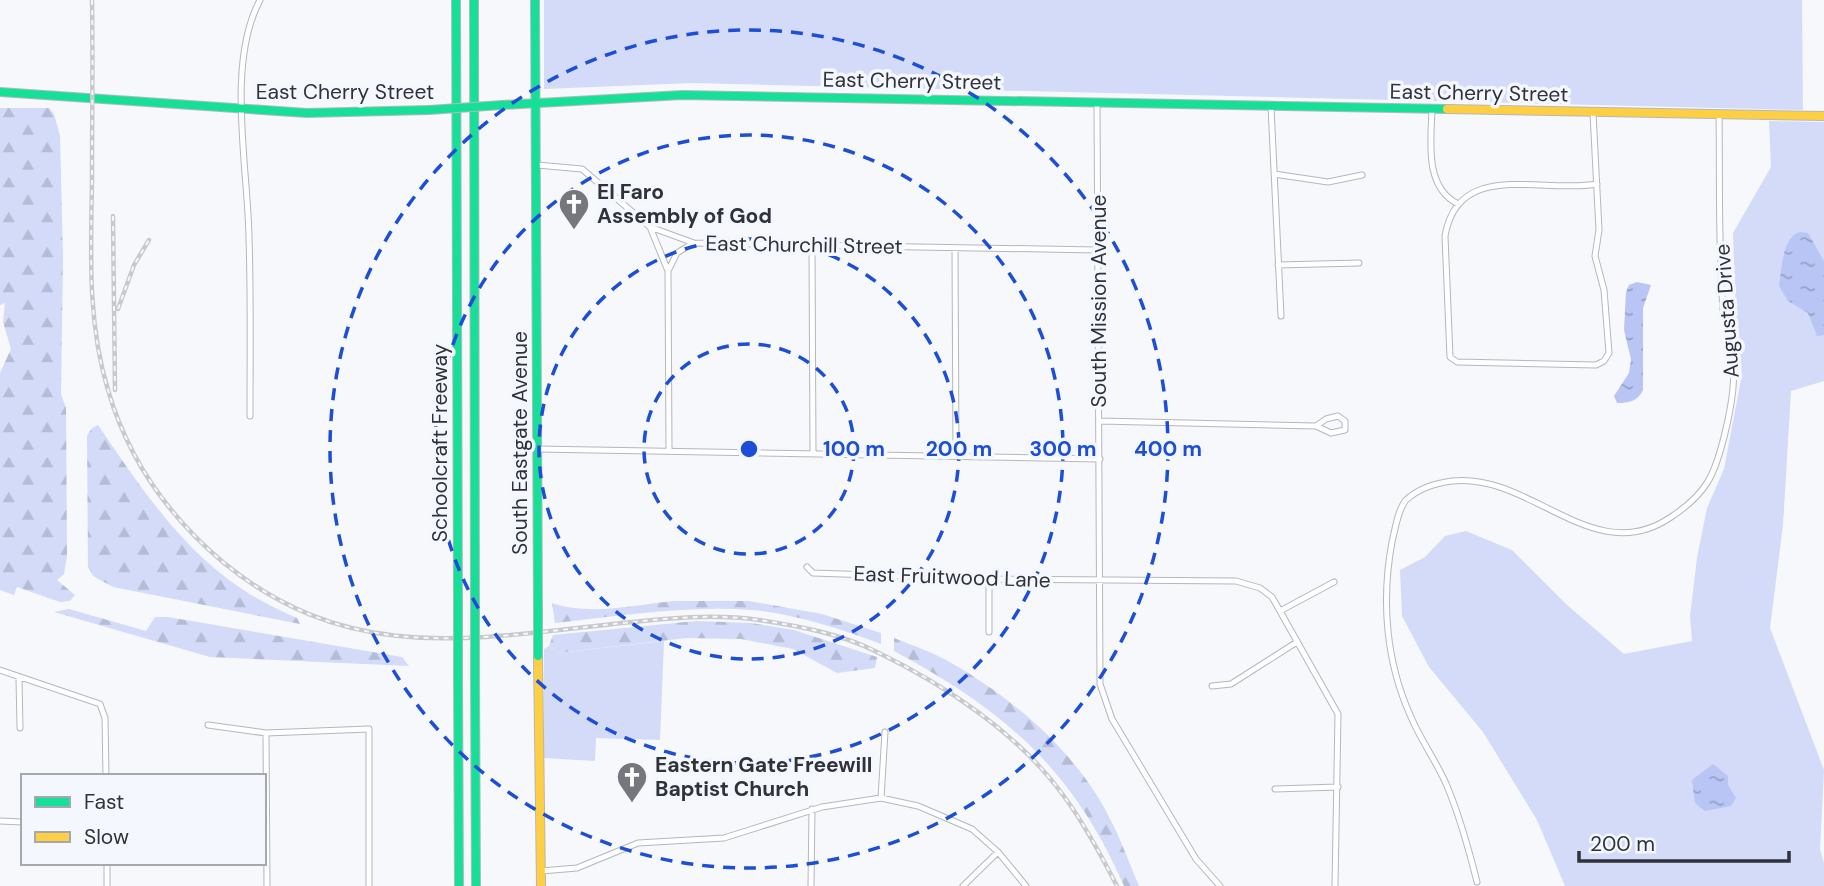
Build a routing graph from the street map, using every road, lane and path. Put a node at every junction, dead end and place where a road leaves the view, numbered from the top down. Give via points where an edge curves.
1 (260, 0) edge
2 (456, 0) edge
3 (474, 0) edge
4 (535, 0) edge
5 (0, 92) edge
6 (1097, 102) junction
7 (537, 103) junction
8 (1271, 107) junction
9 (243, 110) junction
10 (1432, 110) junction
11 (1593, 113) junction
12 (1719, 113) junction
13 (1824, 116) edge
14 (537, 166) junction
15 (1274, 174) junction
16 (1362, 175) dead end
17 (1597, 184) junction
18 (1458, 204) junction
19 (650, 227) junction
20 (694, 243) junction
21 (812, 247) junction
22 (955, 248) junction
23 (1097, 250) junction
24 (1359, 263) dead end
25 (1278, 265) junction
26 (668, 271) junction
27 (1281, 316) dead end
28 (250, 416) dead end
29 (1100, 421) junction
30 (1316, 426) junction
31 (537, 449) junction
32 (669, 450) junction
33 (813, 453) junction
34 (956, 456) junction
35 (1100, 458) junction
36 (807, 567) dead end
37 (989, 579) junction
38 (1100, 580) junction
39 (1334, 582) dead end
40 (1280, 611) junction
41 (989, 632) dead end
42 (1297, 642) junction
43 (0, 670) edge
44 (19, 678) junction
45 (1212, 686) dead end
46 (208, 725) dead end
47 (20, 728) dead end
48 (885, 732) dead end
49 (266, 733) junction
50 (106, 774) edge
51 (1338, 787) junction
52 (1275, 789) dead end
53 (880, 799) junction
54 (813, 809) junction
55 (0, 821) edge
56 (21, 822) edge
57 (266, 833) edge
58 (998, 852) junction
59 (107, 865) edge
60 (541, 870) junction
61 (1477, 882) dead end
62 (107, 886) edge
63 (267, 886) edge
64 (369, 886) edge
65 (459, 886) edge
66 (476, 886) edge
67 (541, 886) edge
68 (811, 886) edge
69 (963, 886) edge
70 (1026, 886) edge
71 (1220, 886) edge
72 (1335, 886) edge

1 - 9 street via 243,50
2 - 65 main road, Schoolcraft Freeway, bridge
3 - 66 main road, Schoolcraft Freeway, bridge
4 - 7 main road, South Eastgate Avenue
5 - 9 main road, East Cherry Street
6 - 7 main road, East Cherry Street via 682,95
6 - 8 main road, East Cherry Street
6 - 23 street, South Mission Avenue
7 - 9 main road, East Cherry Street, bridge via 347,114
7 - 14 main road, South Eastgate Avenue
8 - 10 main road, East Cherry Street
8 - 15 street
9 - 28 street
10 - 11 main road, East Cherry Street
10 - 18 street via 1432,169 1449,199
11 - 12 main road, East Cherry Street
11 - 17 street
12 - 13 main road, East Cherry Street
12 - 61 street, Augusta Drive via 1723,309 1734,372 1708,482 1683,510 1663,523 1617,534 1590,528 1492,482 1440,482 1404,502 1385,602 1393,656 1410,715 1447,784
14 - 19 street, East Churchill Street via 582,169
14 - 31 main road, South Eastgate Avenue
15 - 16 street via 1328,182
15 - 25 street
17 - 18 street via 1486,186 1465,195
17 - 18 street via 1595,256 1604,290 1609,353 1596,365 1457,362 1450,357 1445,236 1448,219
19 - 20 street, East Churchill Street
19 - 26 street
20 - 21 street, East Churchill Street
20 - 26 street via 677,253
21 - 22 street, East Churchill Street
21 - 33 street
22 - 23 street, East Churchill Street
22 - 34 street
23 - 29 street, South Mission Avenue
24 - 25 street
25 - 27 street
26 - 32 street
29 - 30 street
29 - 35 street, South Mission Avenue
30 - 30 street via 1338,416 1345,421 1345,430 1331,433
31 - 32 street
31 - 60 main road, South Eastgate Avenue, bridge
32 - 33 street
33 - 34 street
34 - 35 street
35 - 38 street, South Mission Avenue
36 - 37 street, East Fruitwood Lane via 813,573
37 - 38 street, East Fruitwood Lane
37 - 41 street
38 - 40 street, East Fruitwood Lane via 1236,580 1260,588
38 - 71 street, South Mission Avenue via 1100,684 1105,702 1196,859
39 - 40 street
40 - 42 street, East Fruitwood Lane
42 - 45 street via 1231,684
42 - 51 street, East Fruitwood Lane via 1338,714
43 - 44 street
44 - 47 street
44 - 50 street via 100,704 105,718
46 - 49 street
48 - 53 street
49 - 57 street
49 - 64 street via 369,729
51 - 52 street
51 - 72 street, East Fruitwood Lane
53 - 54 street
53 - 58 street via 947,816
54 - 60 street via 724,838 638,843 578,868
54 - 68 street
55 - 56 street
57 - 63 street
58 - 69 street
58 - 70 street
59 - 62 street
60 - 67 main road, South Eastgate Avenue

